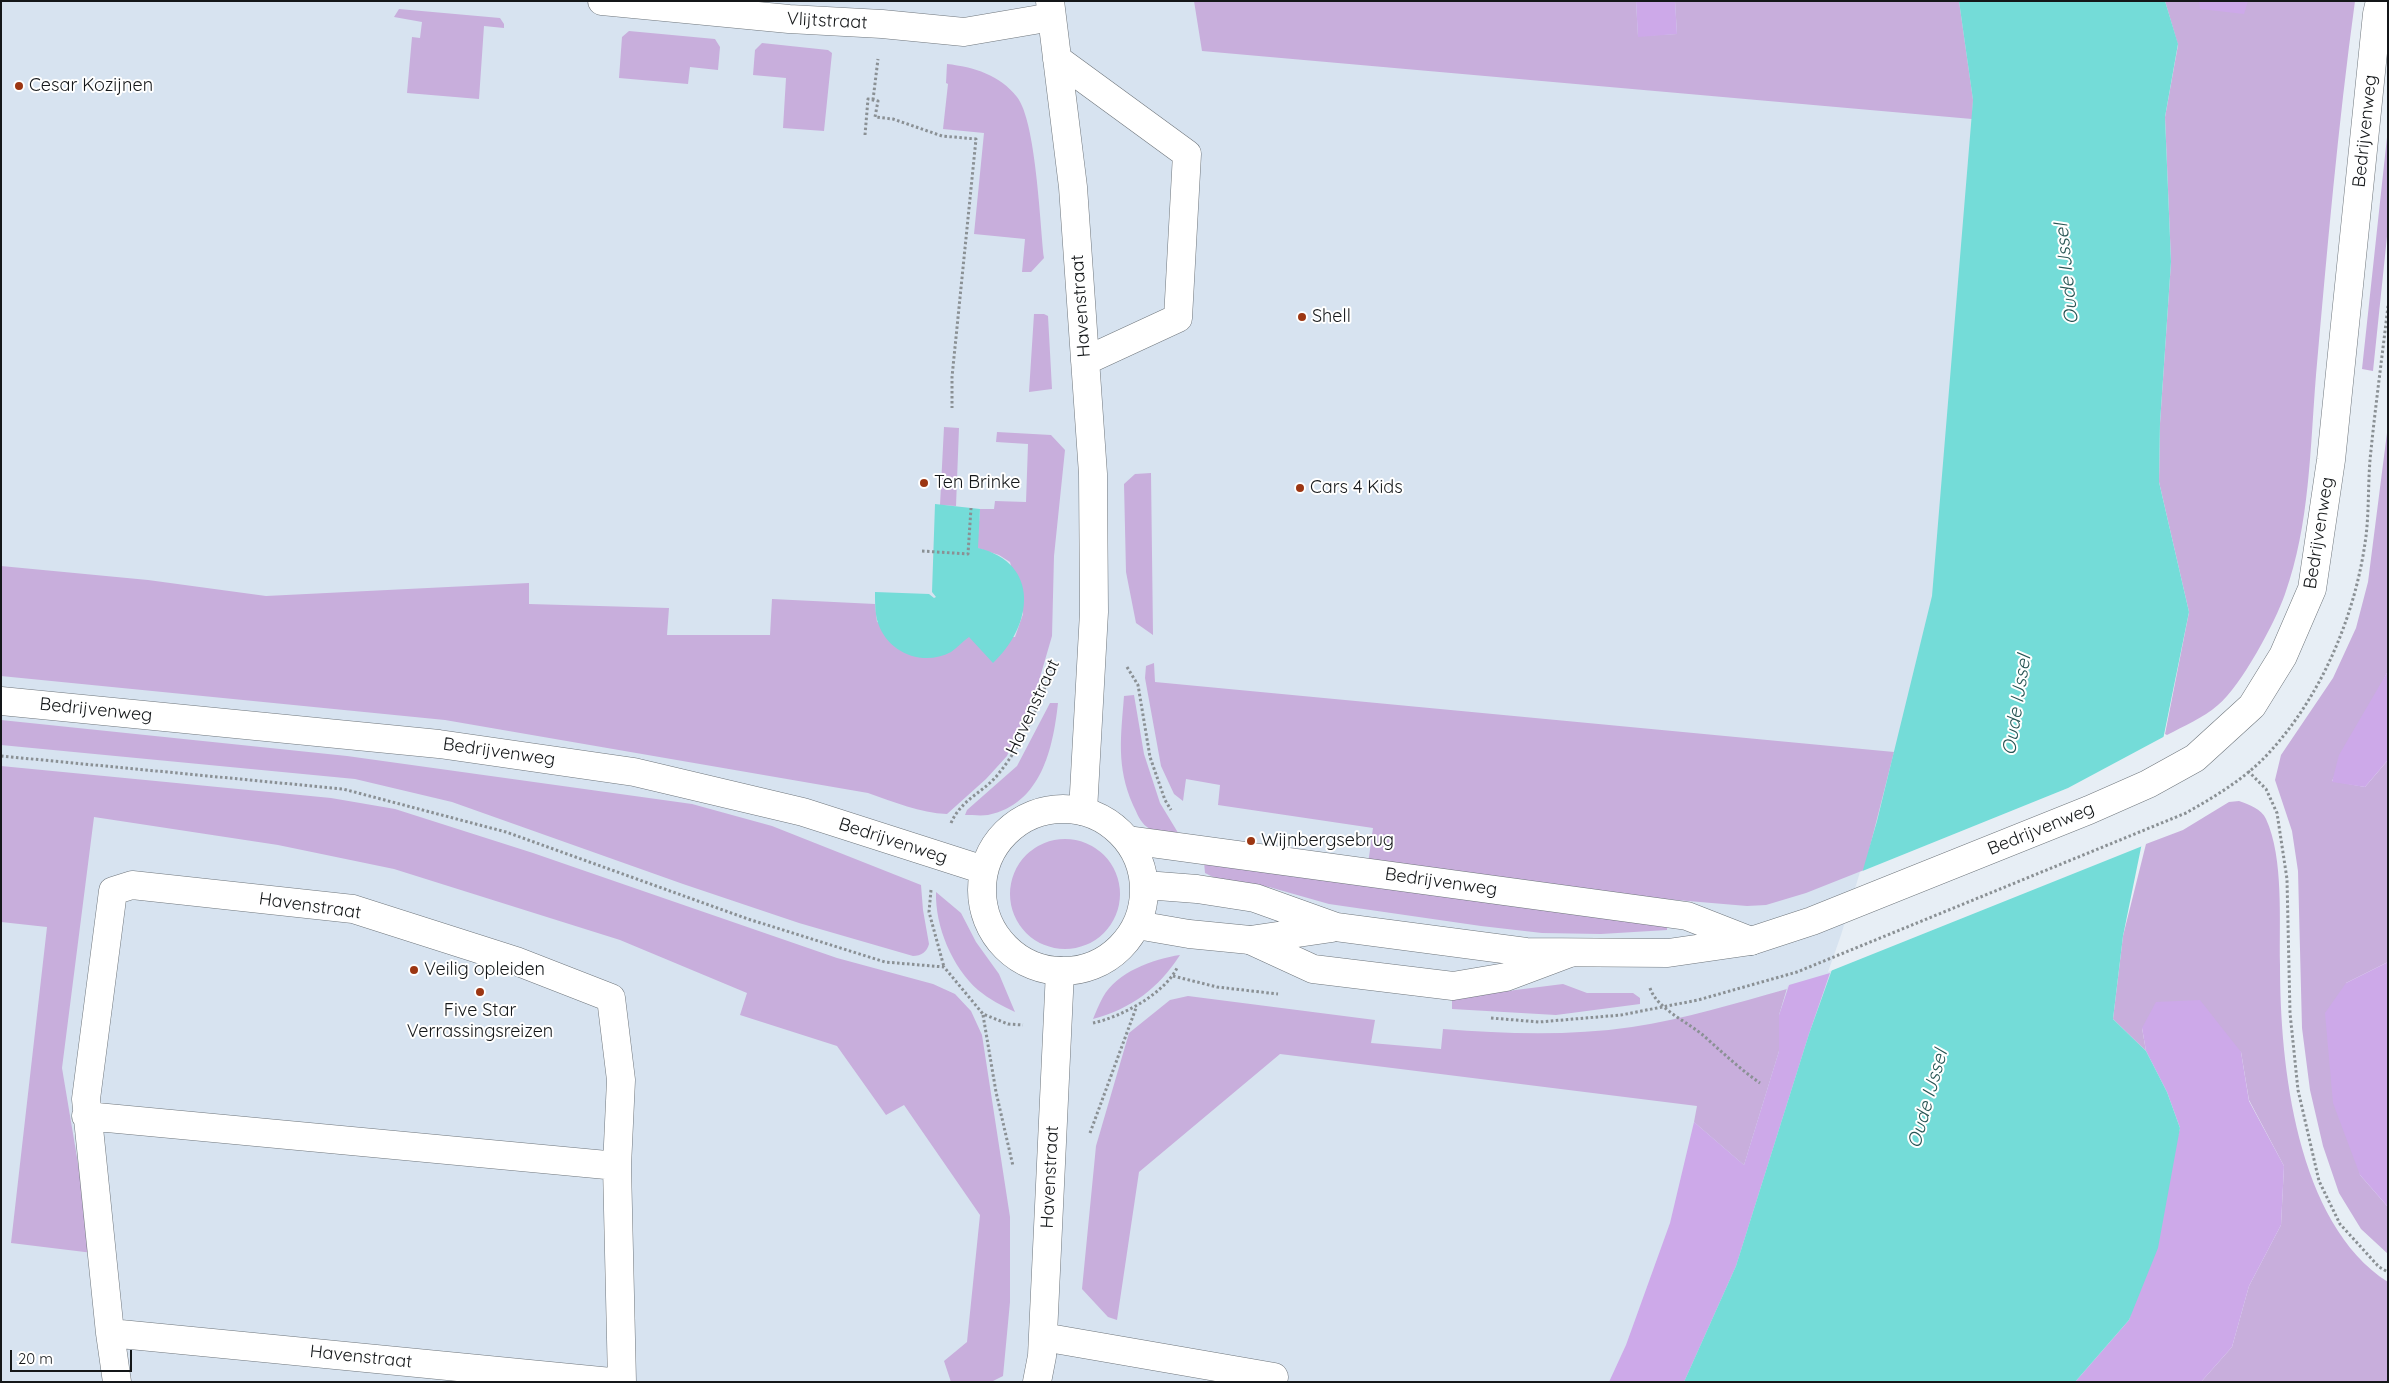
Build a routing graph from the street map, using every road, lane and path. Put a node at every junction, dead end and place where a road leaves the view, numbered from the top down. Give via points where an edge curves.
1 (602, 1) edge
2 (2380, 1) edge
3 (1051, 9) edge
4 (1057, 59) junction
5 (865, 135) dead end
6 (1085, 361) junction
7 (952, 408) dead end
8 (971, 508) dead end
9 (922, 551) dead end
10 (1124, 661) dead end
11 (1054, 662) dead end
12 (1, 701) edge
13 (1, 756) edge
14 (1083, 811) junction
15 (1128, 840) junction
16 (1189, 848) junction
17 (936, 855) junction
18 (984, 870) junction
19 (1145, 885) junction
20 (1137, 925) junction
21 (1336, 927) junction
22 (1190, 934) junction
23 (1250, 940) junction
24 (1751, 940) junction
25 (1570, 953) junction
26 (1637, 953) junction
27 (1060, 971) junction
28 (1797, 972) dead end
29 (1173, 976) dead end
30 (1136, 1008) dead end
31 (983, 1014) dead end
32 (1760, 1084) dead end
33 (86, 1116) junction
34 (1086, 1142) dead end
35 (617, 1166) junction
36 (1014, 1175) dead end
37 (2388, 1272) edge
38 (110, 1333) junction
39 (1043, 1337) junction
40 (1274, 1377) dead end
41 (117, 1382) edge
42 (612, 1382) edge
43 (622, 1382) edge
44 (1037, 1382) edge

1 - 3 street, Vlijtstraat via 964,32
2 - 24 street, Bedrijvenweg via 2331,460 2312,589 2283,656 2252,706 2195,758 2148,784 1812,921
3 - 4 street, Havenstraat
4 - 6 street, Havenstraat via 1073,187
4 - 6 street via 1187,154 1178,318
5 - 7 path via 868,100 878,101 875,117 893,119 942,136 976,139 952,377
6 - 14 street, Havenstraat via 1093,474 1094,612
8 - 9 path via 968,554
10 - 16 path via 1138,685 1150,757 1165,800
11 - 17 path, Havenstraat via 1039,703 1011,758 998,776 956,813
12 - 17 street, Bedrijvenweg via 439,744 634,772 803,812
13 - 17 path, Havenstraat via 342,789 506,832 748,919 885,962 944,967 929,912
14 - 15 street via 1108,821
14 - 18 street via 1056,809 1030,816 1008,831 993,847
15 - 16 street, Bedrijvenweg
15 - 19 street via 1140,861
16 - 24 street, Bedrijvenweg via 1687,916
17 - 18 street, Bedrijvenweg
18 - 27 street via 984,904 993,930 1010,951 1033,965
19 - 20 street
19 - 21 street, Bedrijvenweg via 1255,898
20 - 22 street, Bedrijvenweg
20 - 27 street via 1124,944 1106,959 1083,968
21 - 23 street, Bedrijvenweg
21 - 25 street, Bedrijvenweg via 1526,952
22 - 23 street, Bedrijvenweg
22 - 29 path
23 - 25 street, Bedrijvenweg via 1313,969 1453,986 1506,977
24 - 26 street, Bedrijvenweg via 1668,953
25 - 26 street, Bedrijvenweg
26 - 32 path via 1652,993
27 - 39 street, Havenstraat
28 - 37 path via 2186,813 2217,796 2248,772 2266,789 2277,813 2287,879 2290,1013 2298,1090 2319,1181 2340,1224 2379,1267
30 - 34 path, Havenstraat
31 - 36 path, Havenstraat
33 - 35 street
33 - 35 street, Havenstraat via 113,891 132,885 353,910 516,961 611,998 621,1080
33 - 38 street, Havenstraat
35 - 43 street, Havenstraat
38 - 41 street, Havenstraat
38 - 42 street, Havenstraat
39 - 40 street
39 - 44 street, Havenstraat

